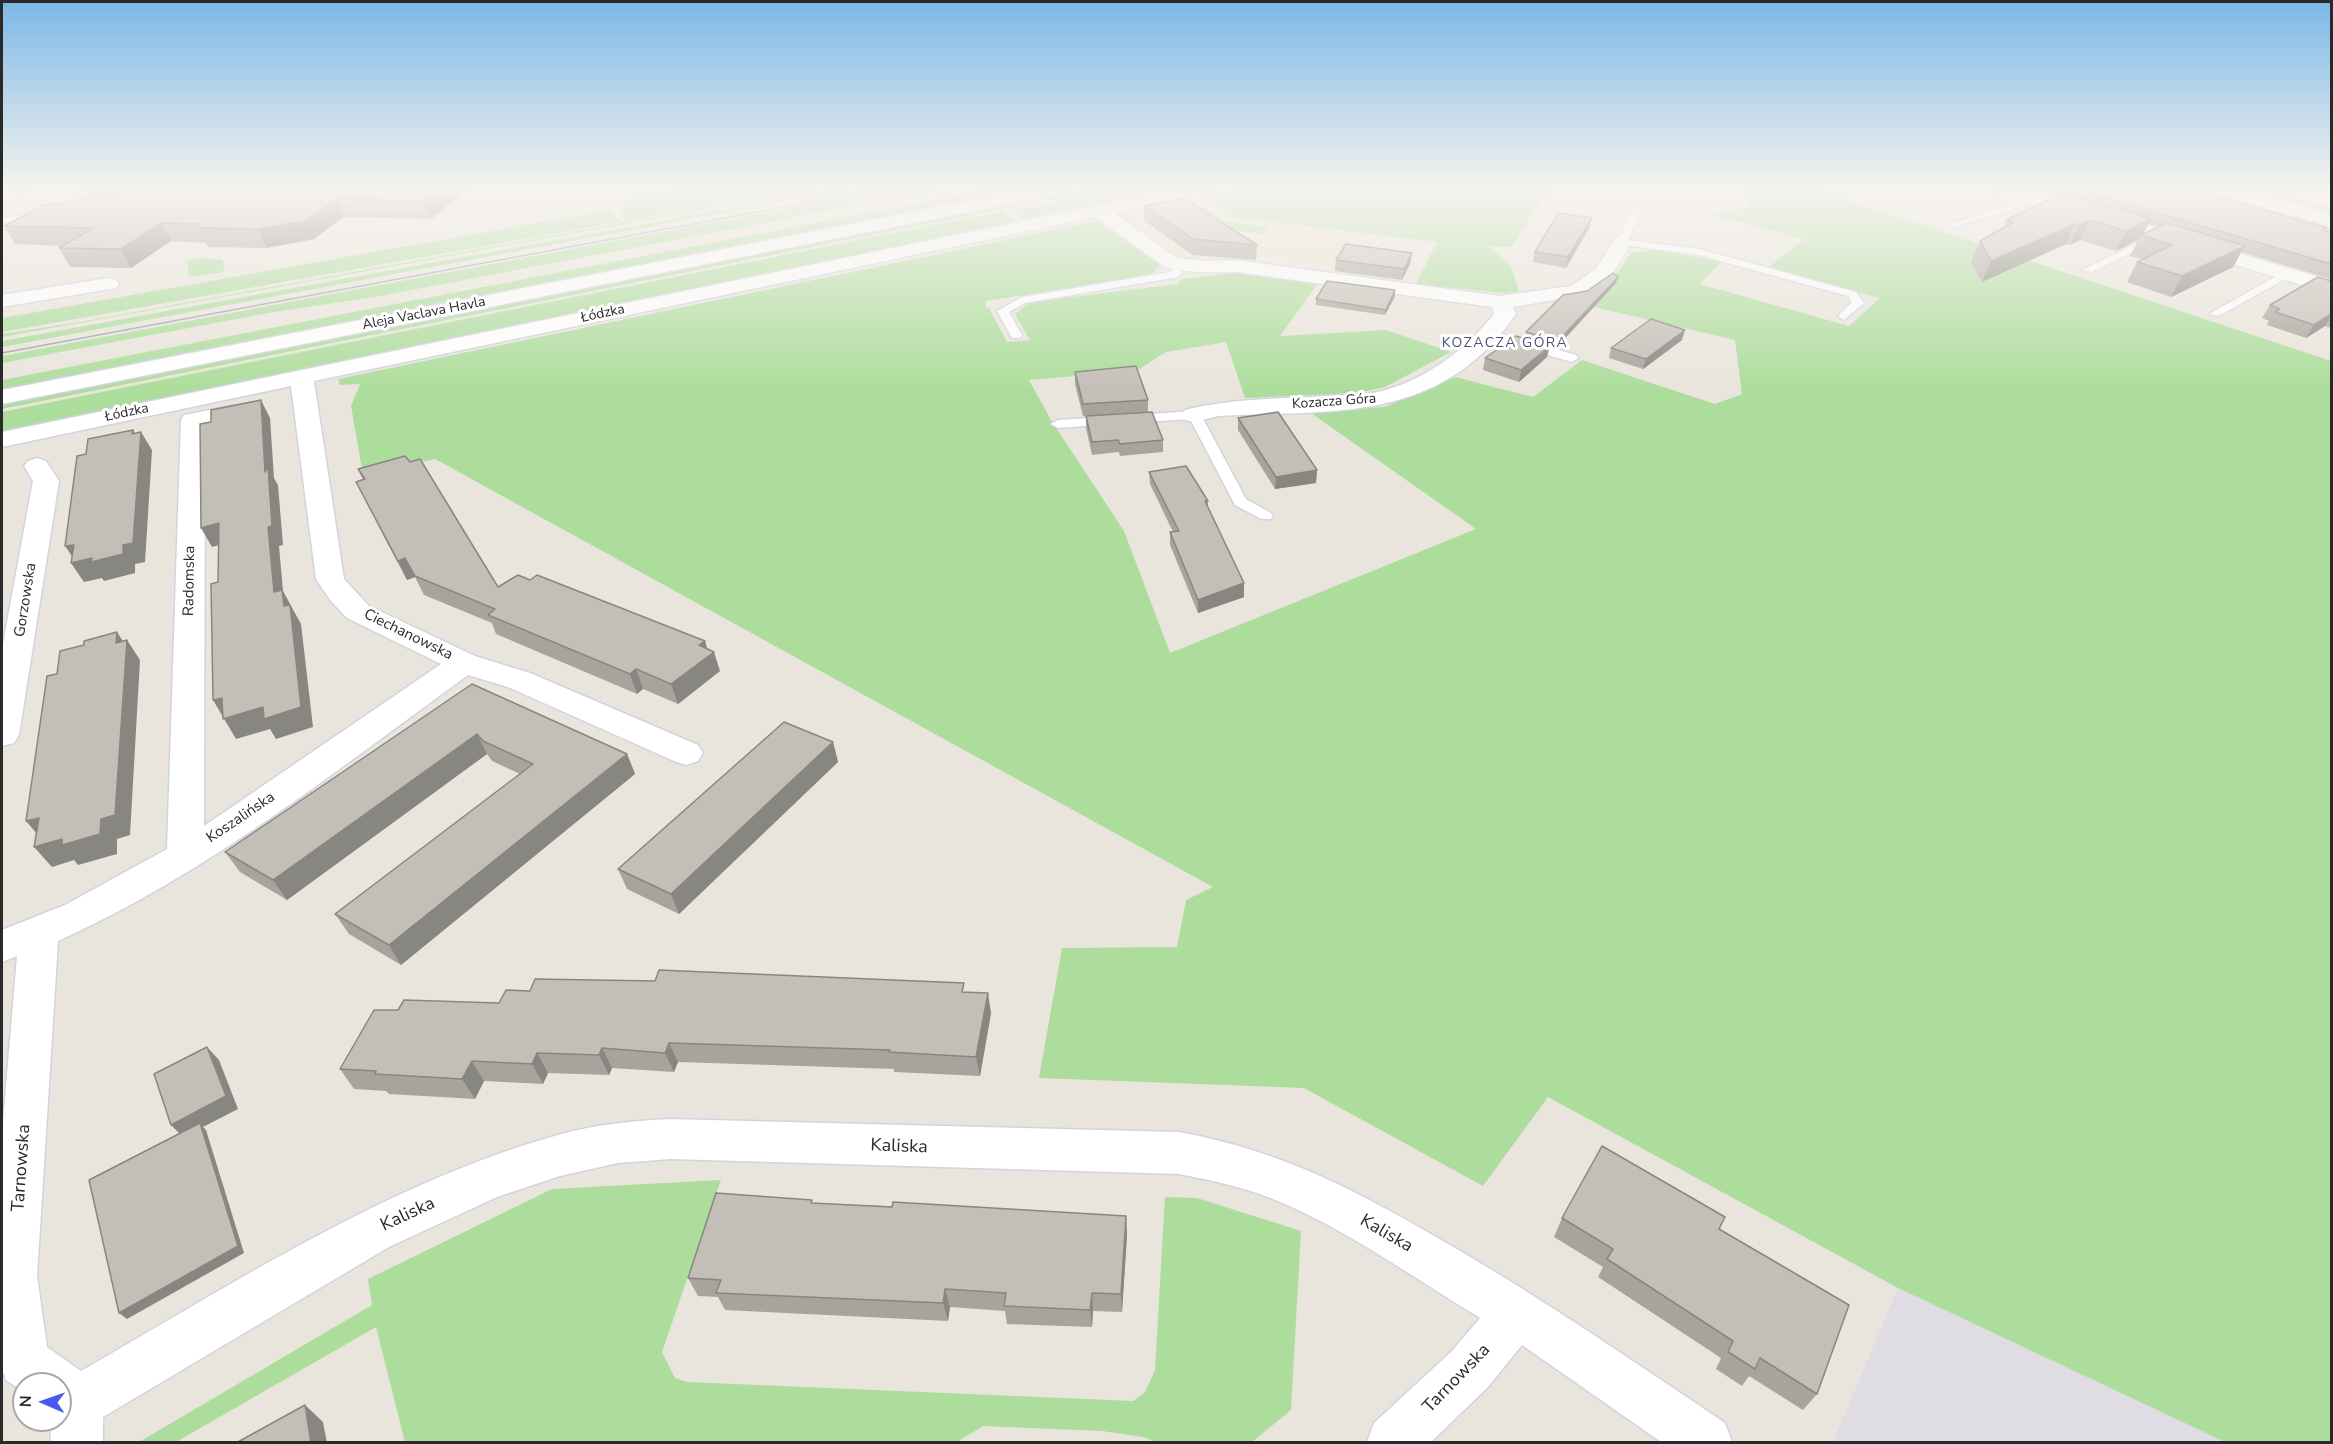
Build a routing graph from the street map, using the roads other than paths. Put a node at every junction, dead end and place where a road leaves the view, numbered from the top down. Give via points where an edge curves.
1 (716, 256) edge
2 (893, 256) edge
3 (1163, 256) edge
4 (1614, 256) edge
5 (1715, 256) edge
6 (2116, 256) edge
7 (2225, 256) edge
8 (1182, 264) junction
9 (2088, 270) dead end
10 (2286, 275) junction
11 (109, 284) dead end
12 (2331, 288) edge
13 (2, 302) edge
14 (1500, 302) junction
15 (351, 307) dead end
16 (2215, 314) dead end
17 (1844, 316) dead end
18 (258, 325) dead end
19 (1016, 335) dead end
20 (1491, 335) junction
21 (1572, 358) dead end
22 (303, 387) junction
23 (2, 397) edge
24 (1194, 415) junction
25 (1058, 424) dead end
26 (2, 439) edge
27 (38, 466) dead end
28 (1266, 516) dead end
29 (464, 663) junction
30 (2, 735) edge
31 (686, 753) dead end
32 (185, 856) junction
33 (20, 940) edge
34 (1517, 1312) junction
35 (34, 1372) edge
36 (72, 1402) edge
37 (1393, 1443) edge
38 (1706, 1443) edge

1 - 23 street, Aleja Vaclava Havla
2 - 22 street, Łódzka
3 - 8 street
4 - 14 street via 1604,273 1577,291
5 - 17 lane via 1852,294 1858,303
6 - 9 lane
7 - 10 street
8 - 14 street via 1236,266
8 - 19 lane via 1173,276 1022,300 1003,311
10 - 12 street
10 - 16 lane
11 - 13 street
14 - 20 street, Kozacza Góra via 1505,314
15 - 18 street, Aleja Vaclava Havla
20 - 21 lane
20 - 24 street, Kozacza Góra via 1465,358 1390,397 1217,409
22 - 26 street, Łódzka
22 - 29 street, Ciechanowska via 330,579 358,612
22 - 32 street, Radomska via 193,420
24 - 25 lane, Kozacza Góra
24 - 28 lane via 1240,502
27 - 30 street, Gorzowska via 46,481
29 - 31 street, Ciechanowska via 519,680
29 - 32 street, Koszalińska
32 - 33 street, Koszalińska via 84,913
33 - 35 street, Tarnowska via 13,1276 24,1362
34 - 36 street, Kaliska via 1368,1223 1297,1186 1222,1161 1179,1153 672,1139 629,1142 560,1155 487,1179 372,1231
34 - 37 street, Tarnowska via 1470,1369
34 - 38 street, Kaliska

